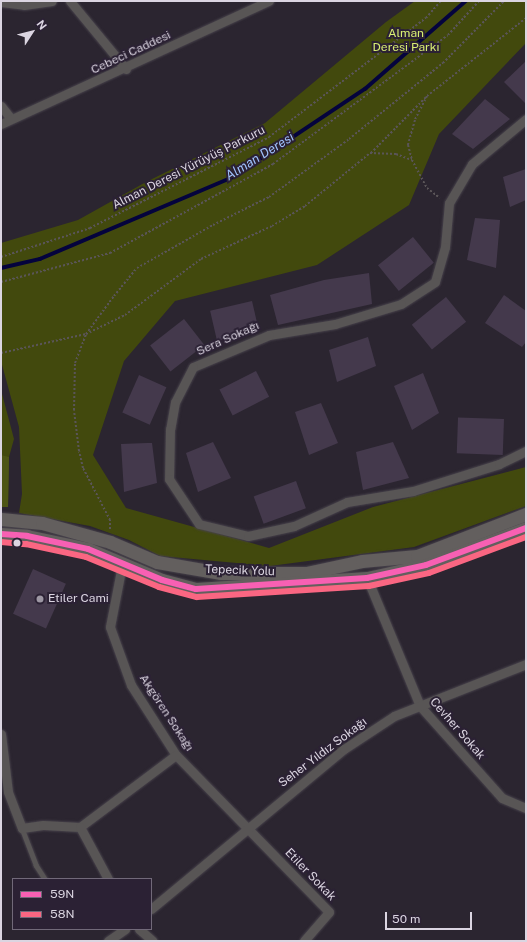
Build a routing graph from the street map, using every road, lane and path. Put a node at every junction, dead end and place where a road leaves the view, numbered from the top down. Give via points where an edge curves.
1 (52, 1) edge
2 (70, 1) edge
3 (269, 1) edge
4 (441, 1) edge
5 (479, 1) edge
6 (504, 1) edge
7 (1, 2) edge
8 (526, 18) edge
9 (126, 69) junction
10 (427, 96) junction
11 (1, 106) edge
12 (11, 119) junction
13 (526, 119) edge
14 (1, 124) edge
15 (370, 153) junction
16 (412, 160) junction
17 (449, 203) junction
18 (1, 257) edge
19 (1, 282) edge
20 (86, 334) junction
21 (1, 353) edge
22 (526, 451) edge
23 (526, 514) edge
24 (1, 519) edge
25 (526, 528) edge
26 (1, 534) edge
27 (110, 542) junction
28 (126, 549) junction
29 (362, 562) junction
30 (122, 565) junction
31 (367, 578) junction
32 (526, 664) edge
33 (420, 706) junction
34 (1, 734) edge
35 (176, 755) junction
36 (526, 808) edge
37 (80, 827) junction
38 (22, 828) junction
39 (246, 828) junction
40 (44, 878) edge
41 (107, 878) edge
42 (152, 908) edge
43 (124, 930) edge
44 (140, 930) edge
45 (108, 941) edge
46 (153, 941) edge
47 (304, 941) edge

1 - 7 street via 24,5
2 - 9 street
3 - 9 street, Cebeci Caddesi
4 - 18 path, Alman Deresi Yürüyüş Parkuru via 426,18 269,138 90,228
5 - 19 path via 448,35 272,164 110,253
6 - 20 path via 443,63 349,139 276,193 137,268
8 - 10 path
9 - 12 street, Cebeci Caddesi
10 - 15 path
10 - 16 path via 415,120 408,144
11 - 12 street
12 - 14 street, Cebeci Caddesi
13 - 17 street, Sera Sokağı via 472,164
15 - 16 path via 396,154
15 - 20 path via 305,206 272,226 201,260 125,315
16 - 17 path via 427,188
17 - 22 street, Sera Sokağı via 445,247 435,282 401,304 335,324 269,334 194,367 176,402 170,429 169,479 199,524 248,536 294,526 347,502 413,491 499,464
20 - 21 path
20 - 27 path via 75,363 74,410 83,468 110,520
23 - 29 main road, Tepecik Yolu via 417,556
24 - 27 main road, Tepecik Yolu via 42,522
25 - 31 main road, Tepecik Yolu via 426,565
26 - 30 main road, Tepecik Yolu via 27,536 88,549
27 - 28 main road, Tepecik Yolu
28 - 29 main road, Tepecik Yolu via 157,562 221,572 306,573
28 - 30 main road
29 - 31 main road
30 - 31 main road, Tepecik Yolu via 196,589
30 - 35 street, Akgören Sokağı via 110,627 131,685
31 - 33 street, Cevher Sokak
32 - 33 street, Seher Yıldız Sokağı
33 - 36 street, Cevher Sokak via 502,798
33 - 39 street, Seher Yıldız Sokağı via 394,716 344,749
34 - 38 street via 8,792
35 - 37 street
35 - 39 street, Akgören Sokağı
37 - 38 street via 43,825
37 - 41 street
38 - 40 lane via 36,866
39 - 42 street, Seher Yıldız Sokağı
39 - 47 street, Etiler Sokak via 329,912
43 - 45 street
44 - 46 street

